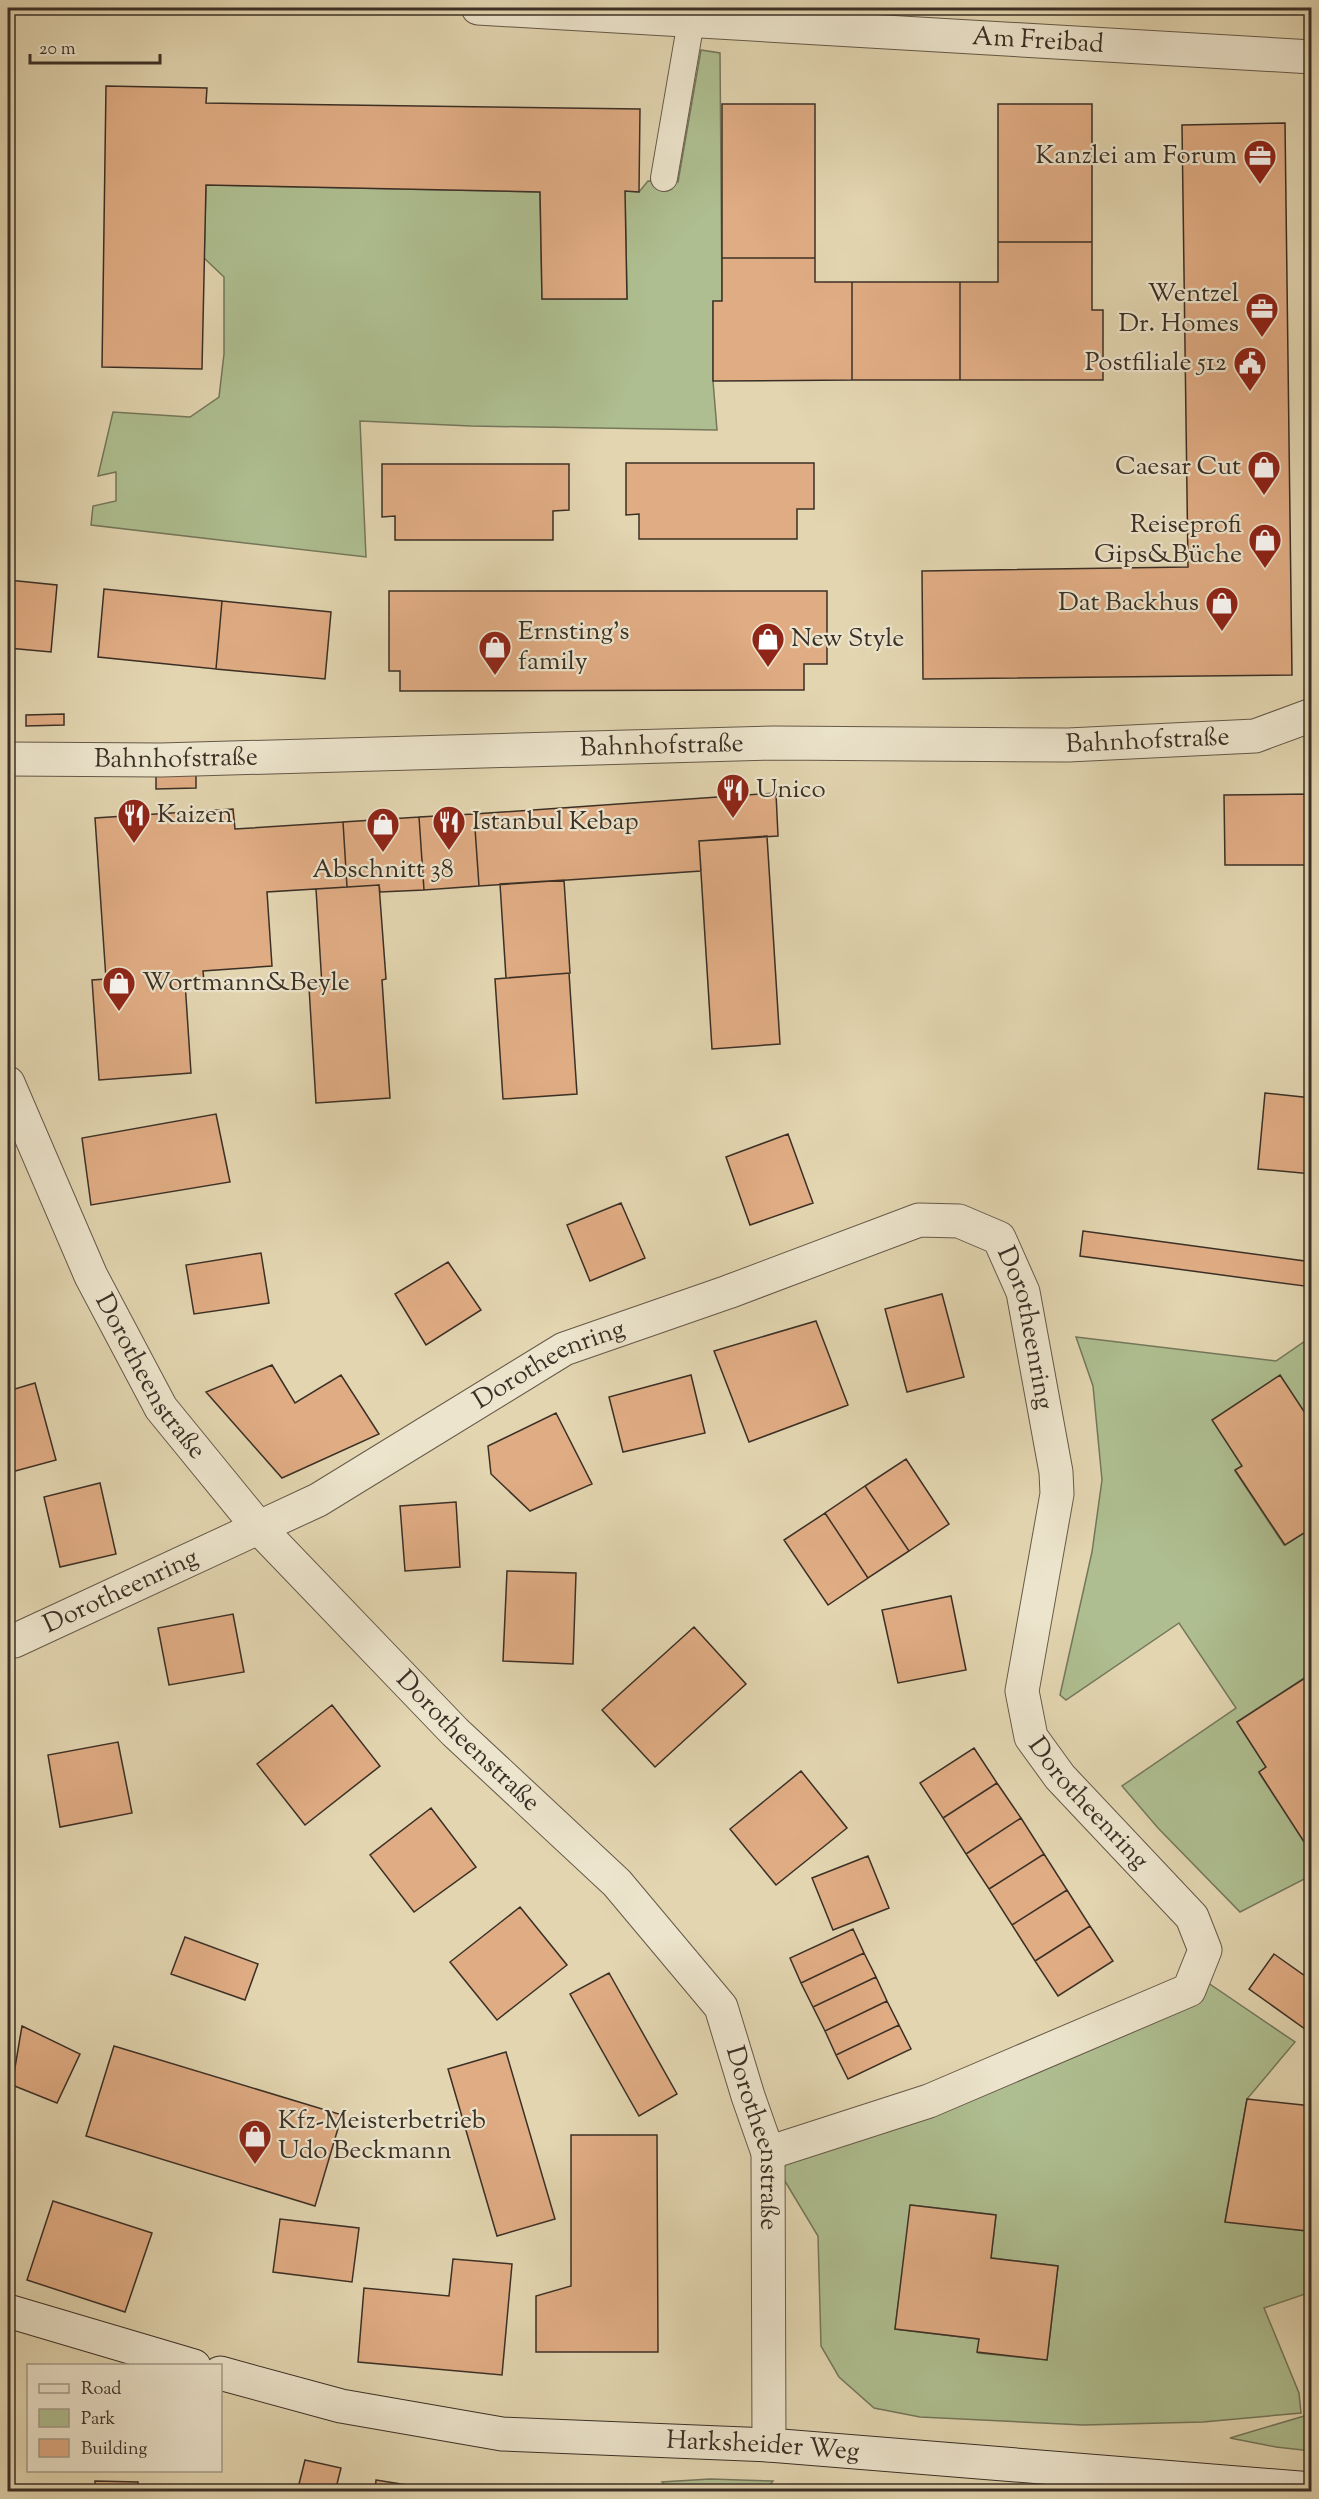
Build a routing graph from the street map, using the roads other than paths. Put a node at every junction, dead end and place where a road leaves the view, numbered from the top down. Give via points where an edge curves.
1 (478, 8) edge
2 (691, 21) junction
3 (1311, 57) edge
4 (664, 178) dead end
5 (1311, 715) edge
6 (8, 759) edge
7 (8, 1083) edge
8 (259, 1528) junction
9 (8, 1639) edge
10 (768, 2152) junction
11 (8, 2311) edge
12 (187, 2364) edge
13 (222, 2374) edge
14 (769, 2445) junction
15 (1311, 2489) edge

1 - 2 street, Am Freibad
2 - 3 street, Am Freibad
2 - 4 lane
5 - 6 street, Bahnhofstraße via 1255,736 1068,745 774,743 161,760
7 - 8 street, Dorotheenstraße via 91,1276 161,1408
8 - 9 street, Dorotheenring via 14,1641
8 - 10 street, Dorotheenstraße via 455,1732 617,1883 721,2007
8 - 10 street, Dorotheenring via 318,1500 564,1349 919,1220 959,1221 999,1238 1023,1292 1056,1472 1057,1494 1022,1691 1031,1737 1060,1777 1192,1917 1205,1950 1189,1990 929,2102
10 - 14 street, Dorotheenstraße
11 - 12 street
13 - 14 street, Harksheider Weg via 340,2406 502,2434
14 - 15 street, Harksheider Weg

